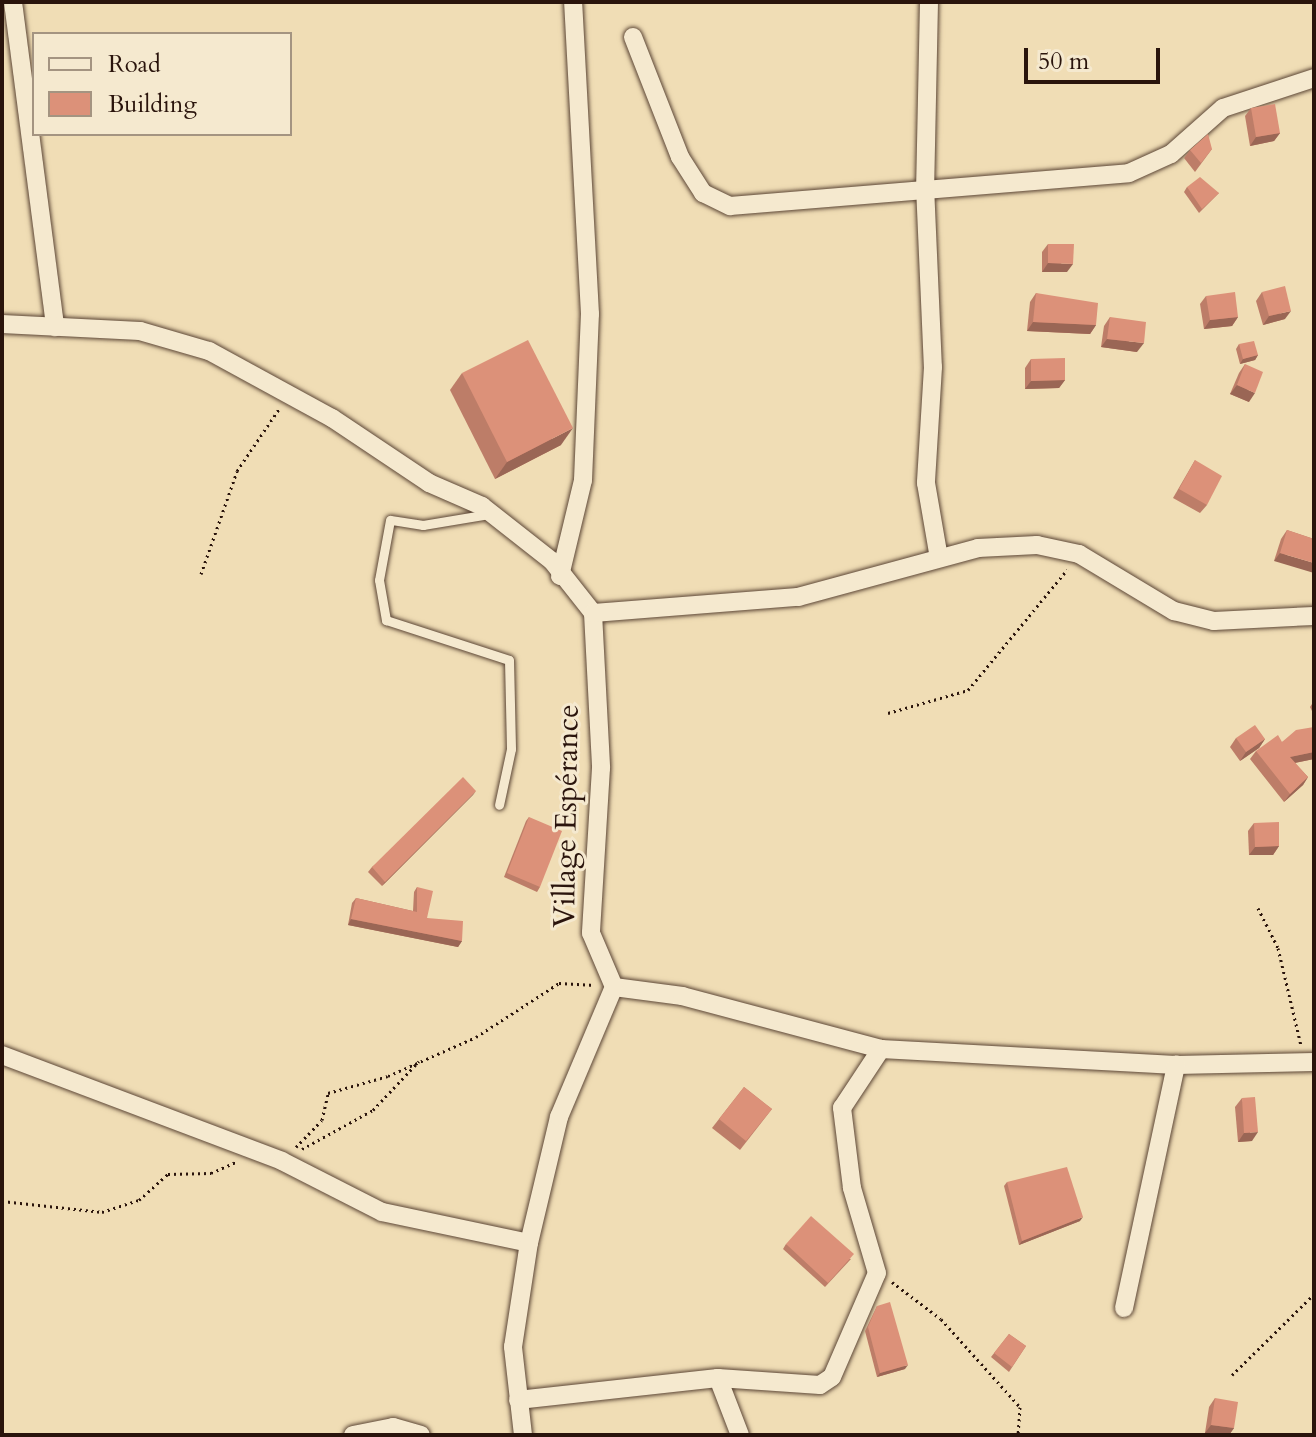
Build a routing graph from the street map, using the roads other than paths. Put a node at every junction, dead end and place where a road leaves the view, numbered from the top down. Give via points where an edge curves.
1 (13, 2) edge
2 (573, 2) edge
3 (929, 2) edge
4 (633, 37) dead end
5 (1314, 78) edge
6 (925, 186) junction
7 (2, 324) edge
8 (55, 327) junction
9 (492, 513) junction
10 (939, 558) junction
11 (560, 576) junction
12 (593, 613) junction
13 (1314, 616) edge
14 (499, 805) dead end
15 (614, 987) junction
16 (881, 1049) junction
17 (2, 1055) edge
18 (1310, 1062) edge
19 (1176, 1065) junction
20 (529, 1243) junction
21 (1124, 1308) dead end
22 (718, 1378) junction
23 (518, 1400) junction
24 (353, 1435) edge
25 (421, 1435) edge
26 (523, 1435) edge
27 (740, 1435) edge

1 - 8 street
2 - 11 street via 590,314 583,480
3 - 6 street
4 - 6 street via 680,157 703,193 730,206
5 - 6 street via 1223,108 1171,154 1129,173
6 - 10 street via 933,367 926,483
7 - 8 street
8 - 9 street via 172,338 209,351
9 - 11 street via 527,537
9 - 14 lane via 423,525 390,520 379,580 386,620 509,660 511,749
10 - 12 street via 798,597
10 - 13 street via 1037,545 1079,554 1174,611 1214,621
11 - 12 street
12 - 15 street, Village Espérance via 601,768 591,933
15 - 16 street via 682,996
15 - 20 street via 559,1117
16 - 19 street
16 - 22 street via 842,1108 852,1188 877,1273 832,1377 820,1385
17 - 20 street via 282,1161 382,1212
18 - 19 street
19 - 21 street
20 - 23 street via 513,1347
22 - 23 street
22 - 27 street
23 - 26 street
24 - 25 street via 393,1427

